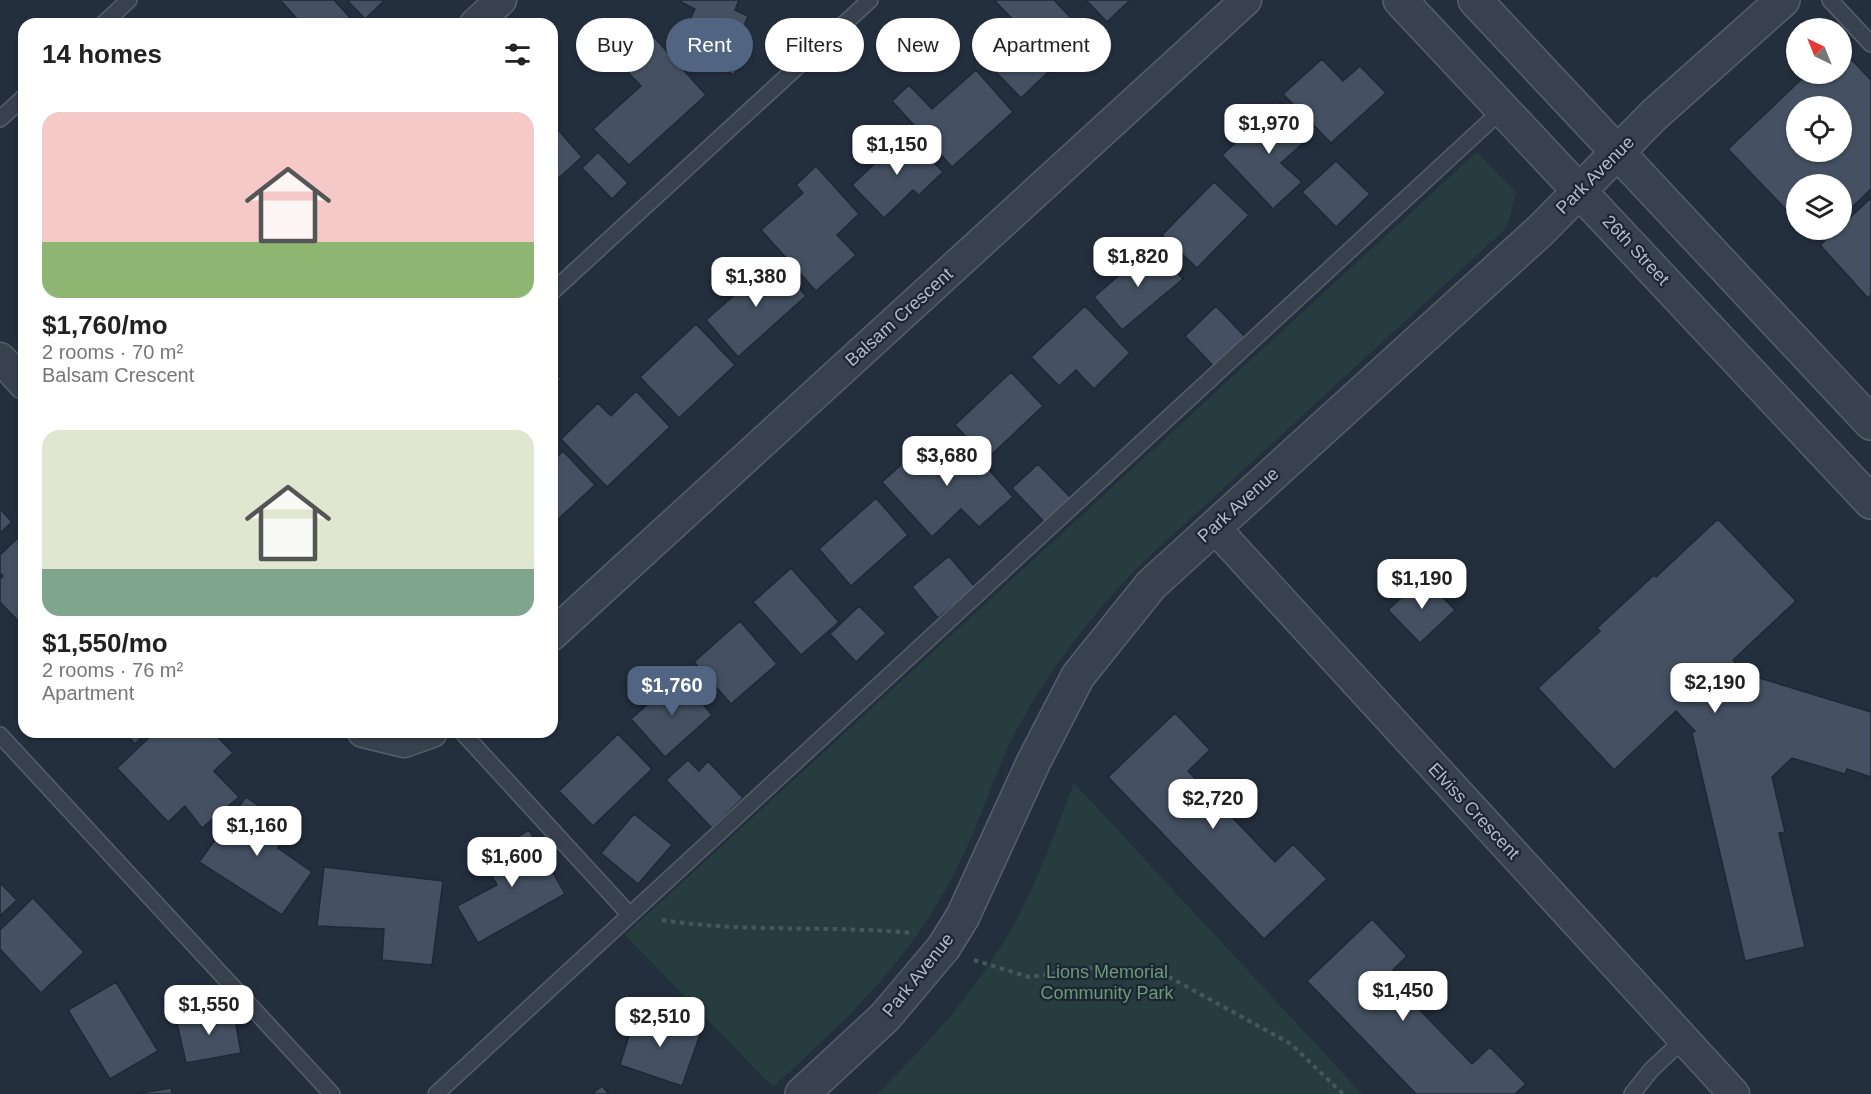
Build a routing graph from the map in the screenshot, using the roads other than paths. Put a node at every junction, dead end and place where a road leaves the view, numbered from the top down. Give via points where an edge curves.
1 (129, 0) edge
2 (501, 0) edge
3 (870, 0) edge
4 (1246, 0) edge
5 (1400, 0) edge
6 (1475, 0) edge
7 (1783, 0) edge
8 (1830, 0) edge
9 (110, 18) edge
10 (482, 18) edge
11 (1871, 44) edge
12 (18, 102) edge
13 (1503, 109) junction
14 (0, 119) edge
15 (1617, 151) junction
16 (1580, 190) junction
17 (558, 286) edge
18 (0, 358) edge
19 (18, 378) edge
20 (1871, 423) edge
21 (1871, 502) edge
22 (1214, 527) junction
23 (558, 630) edge
24 (0, 735) edge
25 (388, 738) edge
26 (415, 738) edge
27 (468, 738) edge
28 (630, 915) junction
29 (1684, 1039) junction
30 (332, 1094) edge
31 (436, 1094) edge
32 (802, 1094) edge
33 (1632, 1094) edge
34 (1734, 1094) edge

1 - 9 lane
2 - 10 street
3 - 17 lane
4 - 23 street, Balsam Crescent
5 - 13 street, 26th Street
6 - 15 street
7 - 15 street, Park Avenue
8 - 11 lane
12 - 14 lane
13 - 16 street, 26th Street
13 - 28 lane
15 - 16 street, Park Avenue
15 - 20 street
16 - 21 street, 26th Street
16 - 22 street, Park Avenue
18 - 19 street
22 - 29 street, Elviss Crescent
22 - 32 street, Park Avenue via 1151,585 1078,676 945,947 885,1017
24 - 30 lane
25 - 26 street via 404,742
27 - 28 lane
28 - 31 lane
29 - 33 lane
29 - 34 street, Elviss Crescent

